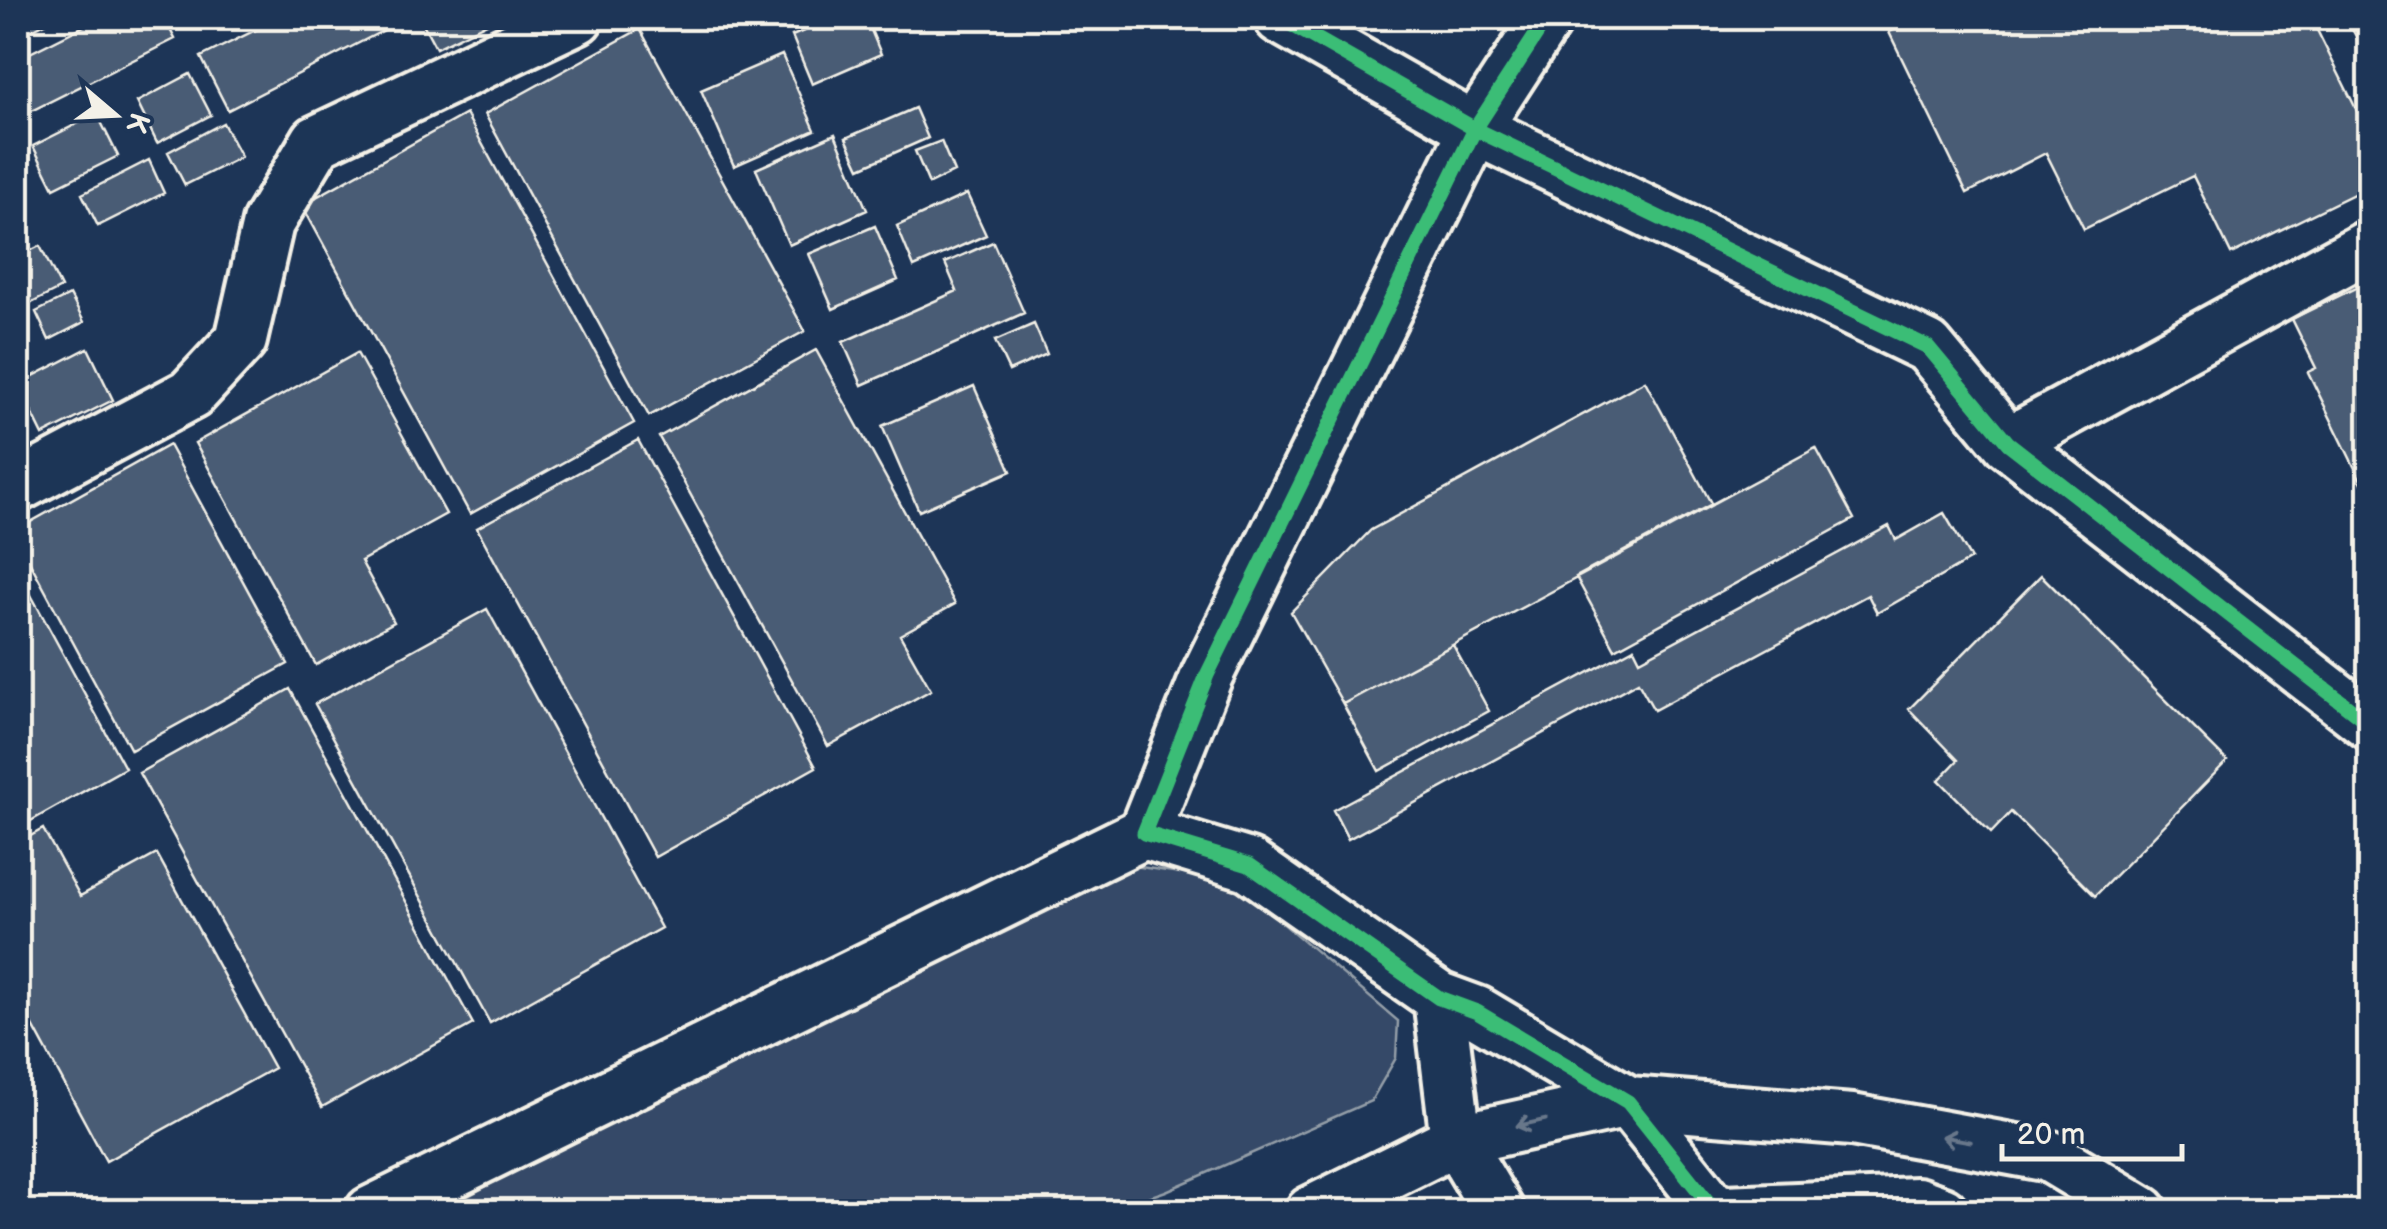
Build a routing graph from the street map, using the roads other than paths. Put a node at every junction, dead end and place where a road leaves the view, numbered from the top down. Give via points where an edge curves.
1 (577, 18) edge
2 (1280, 18) edge
3 (1547, 18) edge
4 (1475, 129) junction
5 (2370, 246) edge
6 (2008, 444) junction
7 (18, 486) edge
8 (2370, 724) edge
9 (1144, 833) junction
10 (1439, 998) junction
11 (1628, 1102) junction
12 (1456, 1140) junction
13 (1715, 1211) edge
14 (371, 1212) edge
15 (1311, 1212) edge
16 (1499, 1212) edge
17 (1700, 1212) edge
18 (1942, 1212) edge
19 (2142, 1212) edge

1 - 7 street via 316,141 268,223 241,340 191,394
2 - 4 street
3 - 4 street
4 - 6 street via 1928,348
4 - 9 street via 1207,674
5 - 6 street
6 - 8 street
9 - 10 street via 1249,865
9 - 14 street
10 - 11 street via 1477,1012
10 - 12 street
11 -> 12 street
11 - 13 street
19 -> 11 street via 2049,1156 1852,1120
12 - 15 street
12 - 16 street
13 - 17 street
13 - 18 street via 1917,1203

